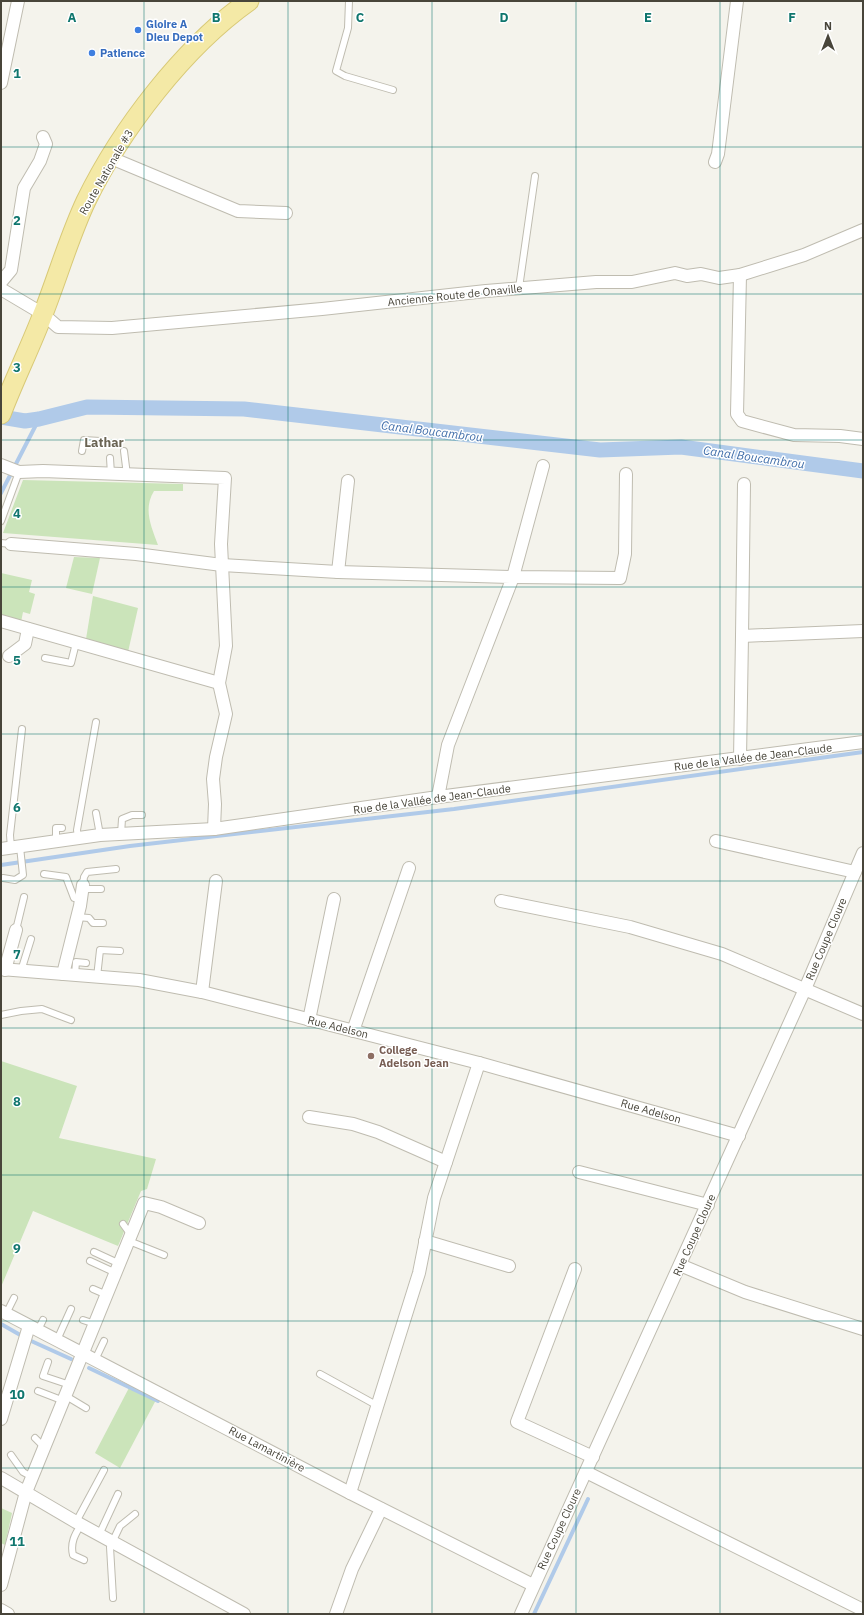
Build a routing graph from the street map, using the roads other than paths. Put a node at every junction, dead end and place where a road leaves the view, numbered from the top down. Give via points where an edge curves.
1 (18, 1) edge
2 (249, 1) edge
3 (349, 1) edge
4 (737, 1) edge
5 (1, 83) edge
6 (392, 90) dead end
7 (43, 137) dead end
8 (111, 158) junction
9 (715, 162) dead end
10 (535, 176) dead end
11 (286, 213) dead end
12 (863, 230) edge
13 (740, 275) junction
14 (1, 282) edge
15 (519, 288) junction
16 (1, 289) edge
17 (43, 314) junction
18 (1, 414) edge
19 (863, 440) edge
20 (100, 441) dead end
21 (82, 451) dead end
22 (124, 451) dead end
23 (110, 458) dead end
24 (135, 464) dead end
25 (1, 465) edge
26 (543, 466) dead end
27 (127, 469) junction
28 (19, 472) junction
29 (111, 474) junction
30 (626, 474) dead end
31 (348, 481) dead end
32 (744, 484) dead end
33 (1, 521) edge
34 (4, 545) edge
35 (222, 565) junction
36 (338, 572) junction
37 (513, 577) junction
38 (1, 621) edge
39 (28, 629) junction
40 (863, 631) edge
41 (742, 636) junction
42 (76, 643) junction
43 (9, 656) dead end
44 (45, 658) dead end
45 (219, 683) junction
46 (96, 722) dead end
47 (22, 729) dead end
48 (863, 742) edge
49 (740, 759) junction
50 (438, 797) junction
51 (96, 813) dead end
52 (142, 815) dead end
53 (62, 828) dead end
54 (214, 829) junction
55 (121, 834) junction
56 (100, 835) junction
57 (78, 838) junction
58 (56, 841) junction
59 (716, 841) dead end
60 (13, 850) edge
61 (863, 853) edge
62 (409, 868) dead end
63 (116, 869) dead end
64 (855, 872) junction
65 (44, 874) dead end
66 (3, 878) dead end
67 (216, 881) dead end
68 (101, 889) dead end
69 (82, 891) junction
70 (24, 897) dead end
71 (334, 899) dead end
72 (502, 901) dead end
73 (77, 917) junction
74 (103, 924) dead end
75 (13, 932) junction
76 (30, 939) dead end
77 (120, 951) dead end
78 (1, 955) edge
79 (86, 963) dead end
80 (3, 969) edge
81 (21, 971) junction
82 (69, 974) junction
83 (97, 977) junction
84 (805, 989) junction
85 (202, 992) junction
86 (863, 1014) edge
87 (1, 1015) edge
88 (71, 1020) dead end
89 (309, 1020) junction
90 (353, 1031) junction
91 (479, 1063) junction
92 (309, 1116) dead end
93 (739, 1136) junction
94 (446, 1162) junction
95 (579, 1172) dead end
96 (708, 1205) junction
97 (199, 1223) dead end
98 (123, 1224) dead end
99 (130, 1238) junction
100 (425, 1241) junction
101 (94, 1252) dead end
102 (164, 1255) dead end
103 (90, 1261) dead end
104 (680, 1265) junction
105 (509, 1266) dead end
106 (118, 1269) junction
107 (575, 1269) dead end
108 (93, 1289) dead end
109 (107, 1295) junction
110 (14, 1298) dead end
111 (71, 1309) dead end
112 (3, 1312) edge
113 (83, 1320) dead end
114 (95, 1324) junction
115 (863, 1329) edge
116 (32, 1330) junction
117 (57, 1340) junction
118 (104, 1341) dead end
119 (84, 1353) junction
120 (95, 1360) junction
121 (48, 1362) dead end
122 (320, 1374) dead end
123 (38, 1391) dead end
124 (67, 1394) junction
125 (378, 1406) junction
126 (86, 1408) dead end
127 (1, 1419) edge
128 (35, 1438) dead end
129 (45, 1445) junction
130 (11, 1455) dead end
131 (593, 1457) junction
132 (104, 1470) dead end
133 (586, 1472) junction
134 (32, 1477) junction
135 (1, 1478) edge
136 (26, 1492) junction
137 (350, 1493) junction
138 (118, 1494) dead end
139 (381, 1509) junction
140 (135, 1514) dead end
141 (79, 1523) junction
142 (99, 1535) junction
143 (113, 1542) junction
144 (84, 1560) dead end
145 (1, 1585) edge
146 (533, 1585) junction
147 (113, 1598) dead end
148 (1, 1610) edge
149 (863, 1610) edge
150 (8, 1614) edge
151 (244, 1614) edge
152 (336, 1614) edge
153 (521, 1614) edge

1 - 5 street
2 - 8 main road, Route Nationale #3 via 230,14 184,59 149,100
3 - 6 lane via 348,28 336,71
4 - 9 street
7 - 14 street via 46,144 40,161 24,188 11,270
8 - 11 street via 238,211
8 - 17 main road, Route Nationale #3 via 87,200 66,248
10 - 15 lane
12 - 13 street, Ancienne Route de Onaville via 804,255
13 - 15 street, Ancienne Route de Onaville via 719,278 675,273 632,282
13 - 19 street via 737,414 742,421 794,435 840,436
15 - 17 street, Ancienne Route de Onaville via 112,328 58,327
16 - 17 street, Ancienne Route de Onaville
17 - 18 main road, Route Nationale #3
20 - 21 lane via 84,440
22 - 27 lane
23 - 29 lane
24 - 27 lane
25 - 28 street
26 - 37 street
27 - 29 street
27 - 35 street via 225,478
28 - 29 street via 77,468
28 - 33 lane
30 - 37 street via 625,554 620,578
31 - 36 street
32 - 41 street
34 - 35 street via 136,554
35 - 36 street
35 - 45 street via 226,646
36 - 37 street
37 - 50 street via 448,745
38 - 39 street
39 - 42 street
39 - 43 street via 25,644
40 - 41 street
41 - 49 street
42 - 44 lane via 71,663
42 - 45 street
45 - 54 street via 226,714 213,779
46 - 57 lane via 77,830
47 - 60 lane via 10,835
48 - 49 street, Rue de la Vallée de Jean-Claude
49 - 50 street, Rue de la Vallée de Jean-Claude
50 - 54 street, Rue de la Vallée de Jean-Claude
51 - 56 lane
52 - 55 lane via 132,814 122,819
53 - 58 lane via 56,828
54 - 55 street, Rue de la Vallée de Jean-Claude
55 - 56 street, Rue de la Vallée de Jean-Claude
56 - 57 street, Rue de la Vallée de Jean-Claude
57 - 58 street, Rue de la Vallée de Jean-Claude
58 - 60 street, Rue de la Vallée de Jean-Claude
59 - 64 street
60 - 66 lane via 22,869 22,875 15,880
61 - 64 street, Rue Coupe Cloure
62 - 90 street
63 - 69 lane via 87,872
64 - 84 street, Rue Coupe Cloure
65 - 69 lane via 66,877 74,898
67 - 85 street
68 - 69 lane
69 - 73 street
70 - 75 lane
71 - 89 street
72 - 84 street via 638,929 722,954
73 - 74 lane via 89,918 93,923
73 - 82 street
75 - 78 lane
75 - 80 street
76 - 81 lane
77 - 83 lane via 100,950
79 - 82 lane via 76,962
80 - 81 street, Rue Adelson
81 - 82 street, Rue Adelson
82 - 83 street, Rue Adelson
83 - 85 street, Rue Adelson via 139,980
84 - 86 street
84 - 93 street, Rue Coupe Cloure
85 - 89 street, Rue Adelson
87 - 88 lane via 42,1009
89 - 90 street, Rue Adelson
90 - 91 street, Rue Adelson
91 - 93 street, Rue Adelson
91 - 94 street
92 - 94 street via 353,1124 378,1132
93 - 96 street, Rue Coupe Cloure
94 - 100 street via 434,1198
95 - 96 street
96 - 104 street, Rue Coupe Cloure
97 - 99 street via 161,1207 144,1203
98 - 99 lane
99 - 102 lane
99 - 106 street
100 - 105 street
100 - 125 street via 419,1273
101 - 106 lane
103 - 106 lane
104 - 115 street via 745,1292
104 - 131 street, Rue Coupe Cloure
106 - 109 street
107 - 131 street via 517,1422
108 - 109 lane
109 - 114 street
110 - 112 lane
111 - 117 lane
112 - 116 street, Rue Lamartinière
113 - 114 lane
114 - 119 street
116 - 117 street, Rue Lamartinière
116 - 127 street
117 - 119 street, Rue Lamartinière
118 - 120 lane
119 - 120 street, Rue Lamartinière
119 - 124 street
120 - 137 street, Rue Lamartinière
121 - 124 lane via 43,1376
122 - 125 lane
123 - 124 lane
124 - 126 lane
124 - 129 street
125 - 137 street
128 - 129 lane via 40,1444
129 - 134 street
130 - 134 lane via 23,1472
131 - 133 street, Rue Coupe Cloure
132 - 141 lane
133 - 146 street, Rue Coupe Cloure
133 - 149 street
134 - 136 street
135 - 136 street
136 - 141 street
136 - 145 street
137 - 139 street, Rue Lamartinière
138 - 142 lane
139 - 146 street, Rue Lamartinière
139 - 152 street via 352,1569
140 - 143 lane via 120,1526
141 - 142 street
141 - 144 lane via 71,1549 73,1555
142 - 143 street
143 - 147 lane via 110,1547
143 - 151 street
146 - 153 street, Rue Coupe Cloure
148 - 150 street

